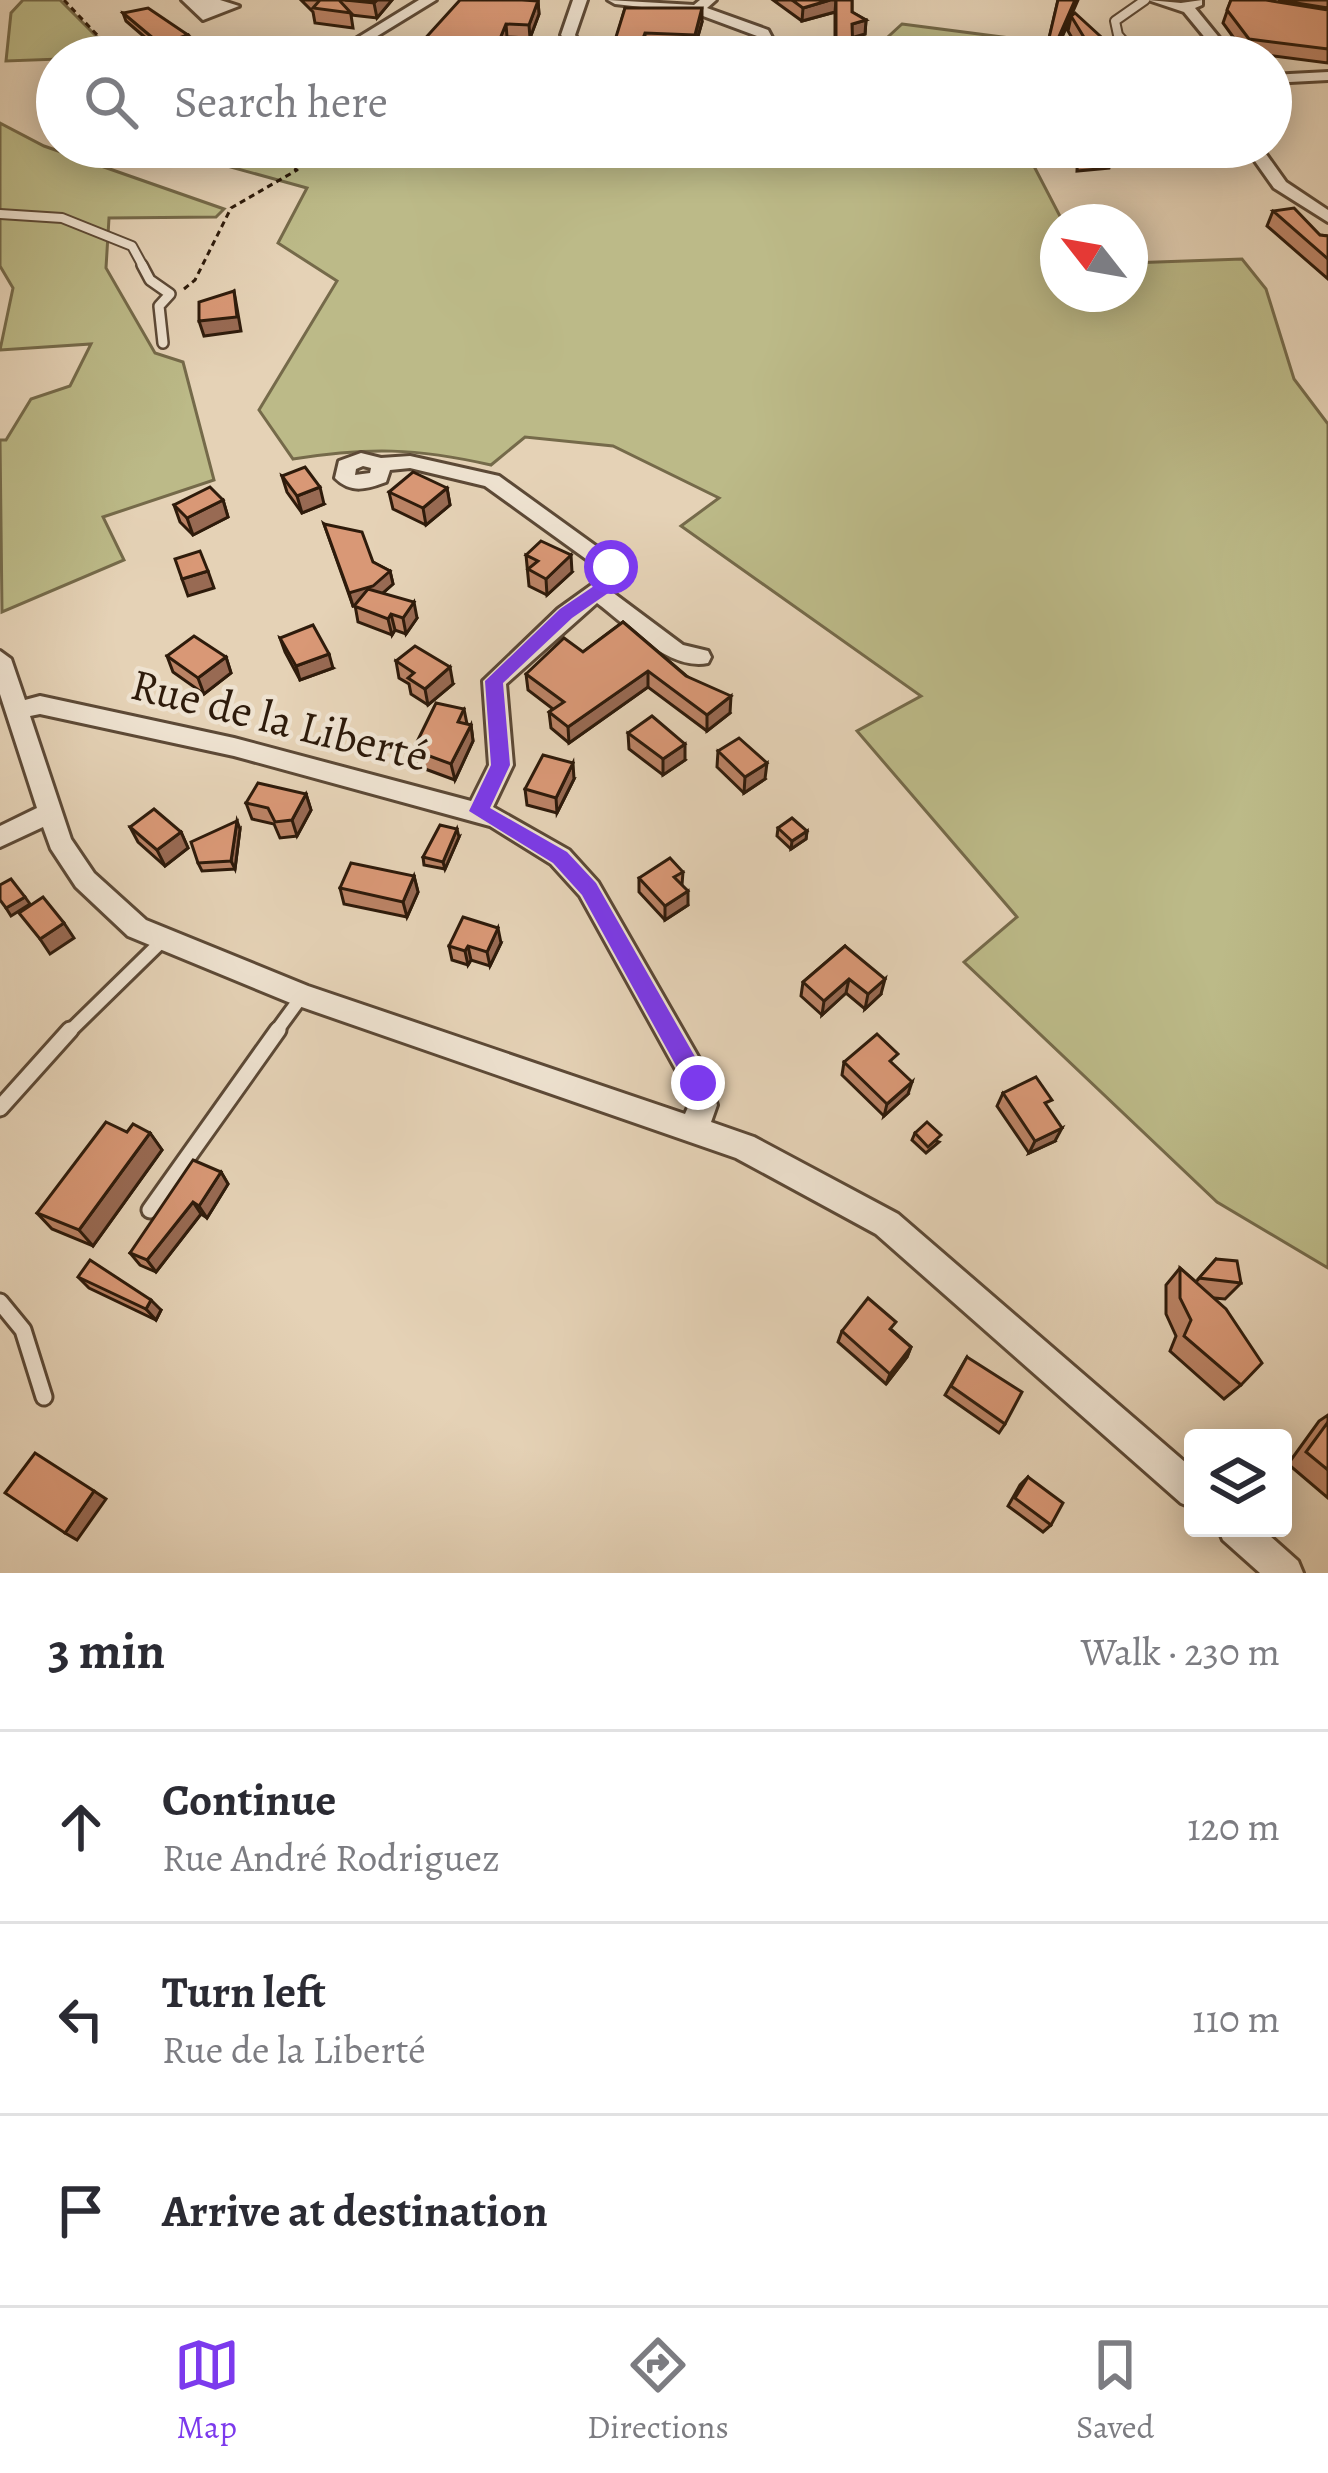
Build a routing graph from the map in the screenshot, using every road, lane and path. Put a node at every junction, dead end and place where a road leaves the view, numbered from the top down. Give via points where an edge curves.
1 (64, 0) edge
2 (429, 0) edge
3 (580, 0) edge
4 (615, 0) edge
5 (1145, 0) edge
6 (1155, 0) edge
7 (703, 4) edge
8 (1192, 4) edge
9 (98, 36) edge
10 (368, 36) edge
11 (569, 36) edge
12 (768, 36) edge
13 (1124, 36) edge
14 (1214, 36) edge
15 (1328, 76) edge
16 (1292, 78) edge
17 (293, 168) edge
18 (1267, 168) edge
19 (0, 214) edge
20 (1328, 217) edge
21 (170, 294) junction
22 (163, 343) dead end
23 (382, 464) dead end
24 (598, 593) junction
25 (700, 657) dead end
26 (0, 659) edge
27 (16, 711) junction
28 (479, 811) junction
29 (49, 813) junction
30 (0, 837) edge
31 (162, 941) junction
32 (302, 996) junction
33 (0, 1108) edge
34 (694, 1127) junction
35 (150, 1210) dead end
36 (0, 1302) edge
37 (44, 1397) dead end
38 (1184, 1482) edge
39 (1245, 1537) edge
40 (1286, 1573) edge

1 - 9 path
2 - 10 street
3 - 11 street
4 - 7 street
5 - 13 lane via 1114,21
6 - 8 street
7 - 12 street
8 - 14 street
15 - 16 street
17 - 21 path via 231,208 195,280
18 - 20 street
19 - 21 lane via 101,229 132,245 150,280
21 - 22 lane via 159,306
23 - 24 street via 410,462 501,486 606,560 611,576
24 - 25 street via 676,651
24 - 28 street via 494,681 501,765
26 - 27 street
27 - 28 street, Rue de la Liberté via 40,705 139,726
27 - 29 street
28 - 34 street, Rue de la Liberté via 560,857 589,889 698,1083 703,1106
29 - 30 street
29 - 31 street via 85,880
31 - 32 street
31 - 33 lane
32 - 34 street
32 - 35 lane
34 - 38 street via 887,1224
36 - 37 lane via 22,1330
39 - 40 street

